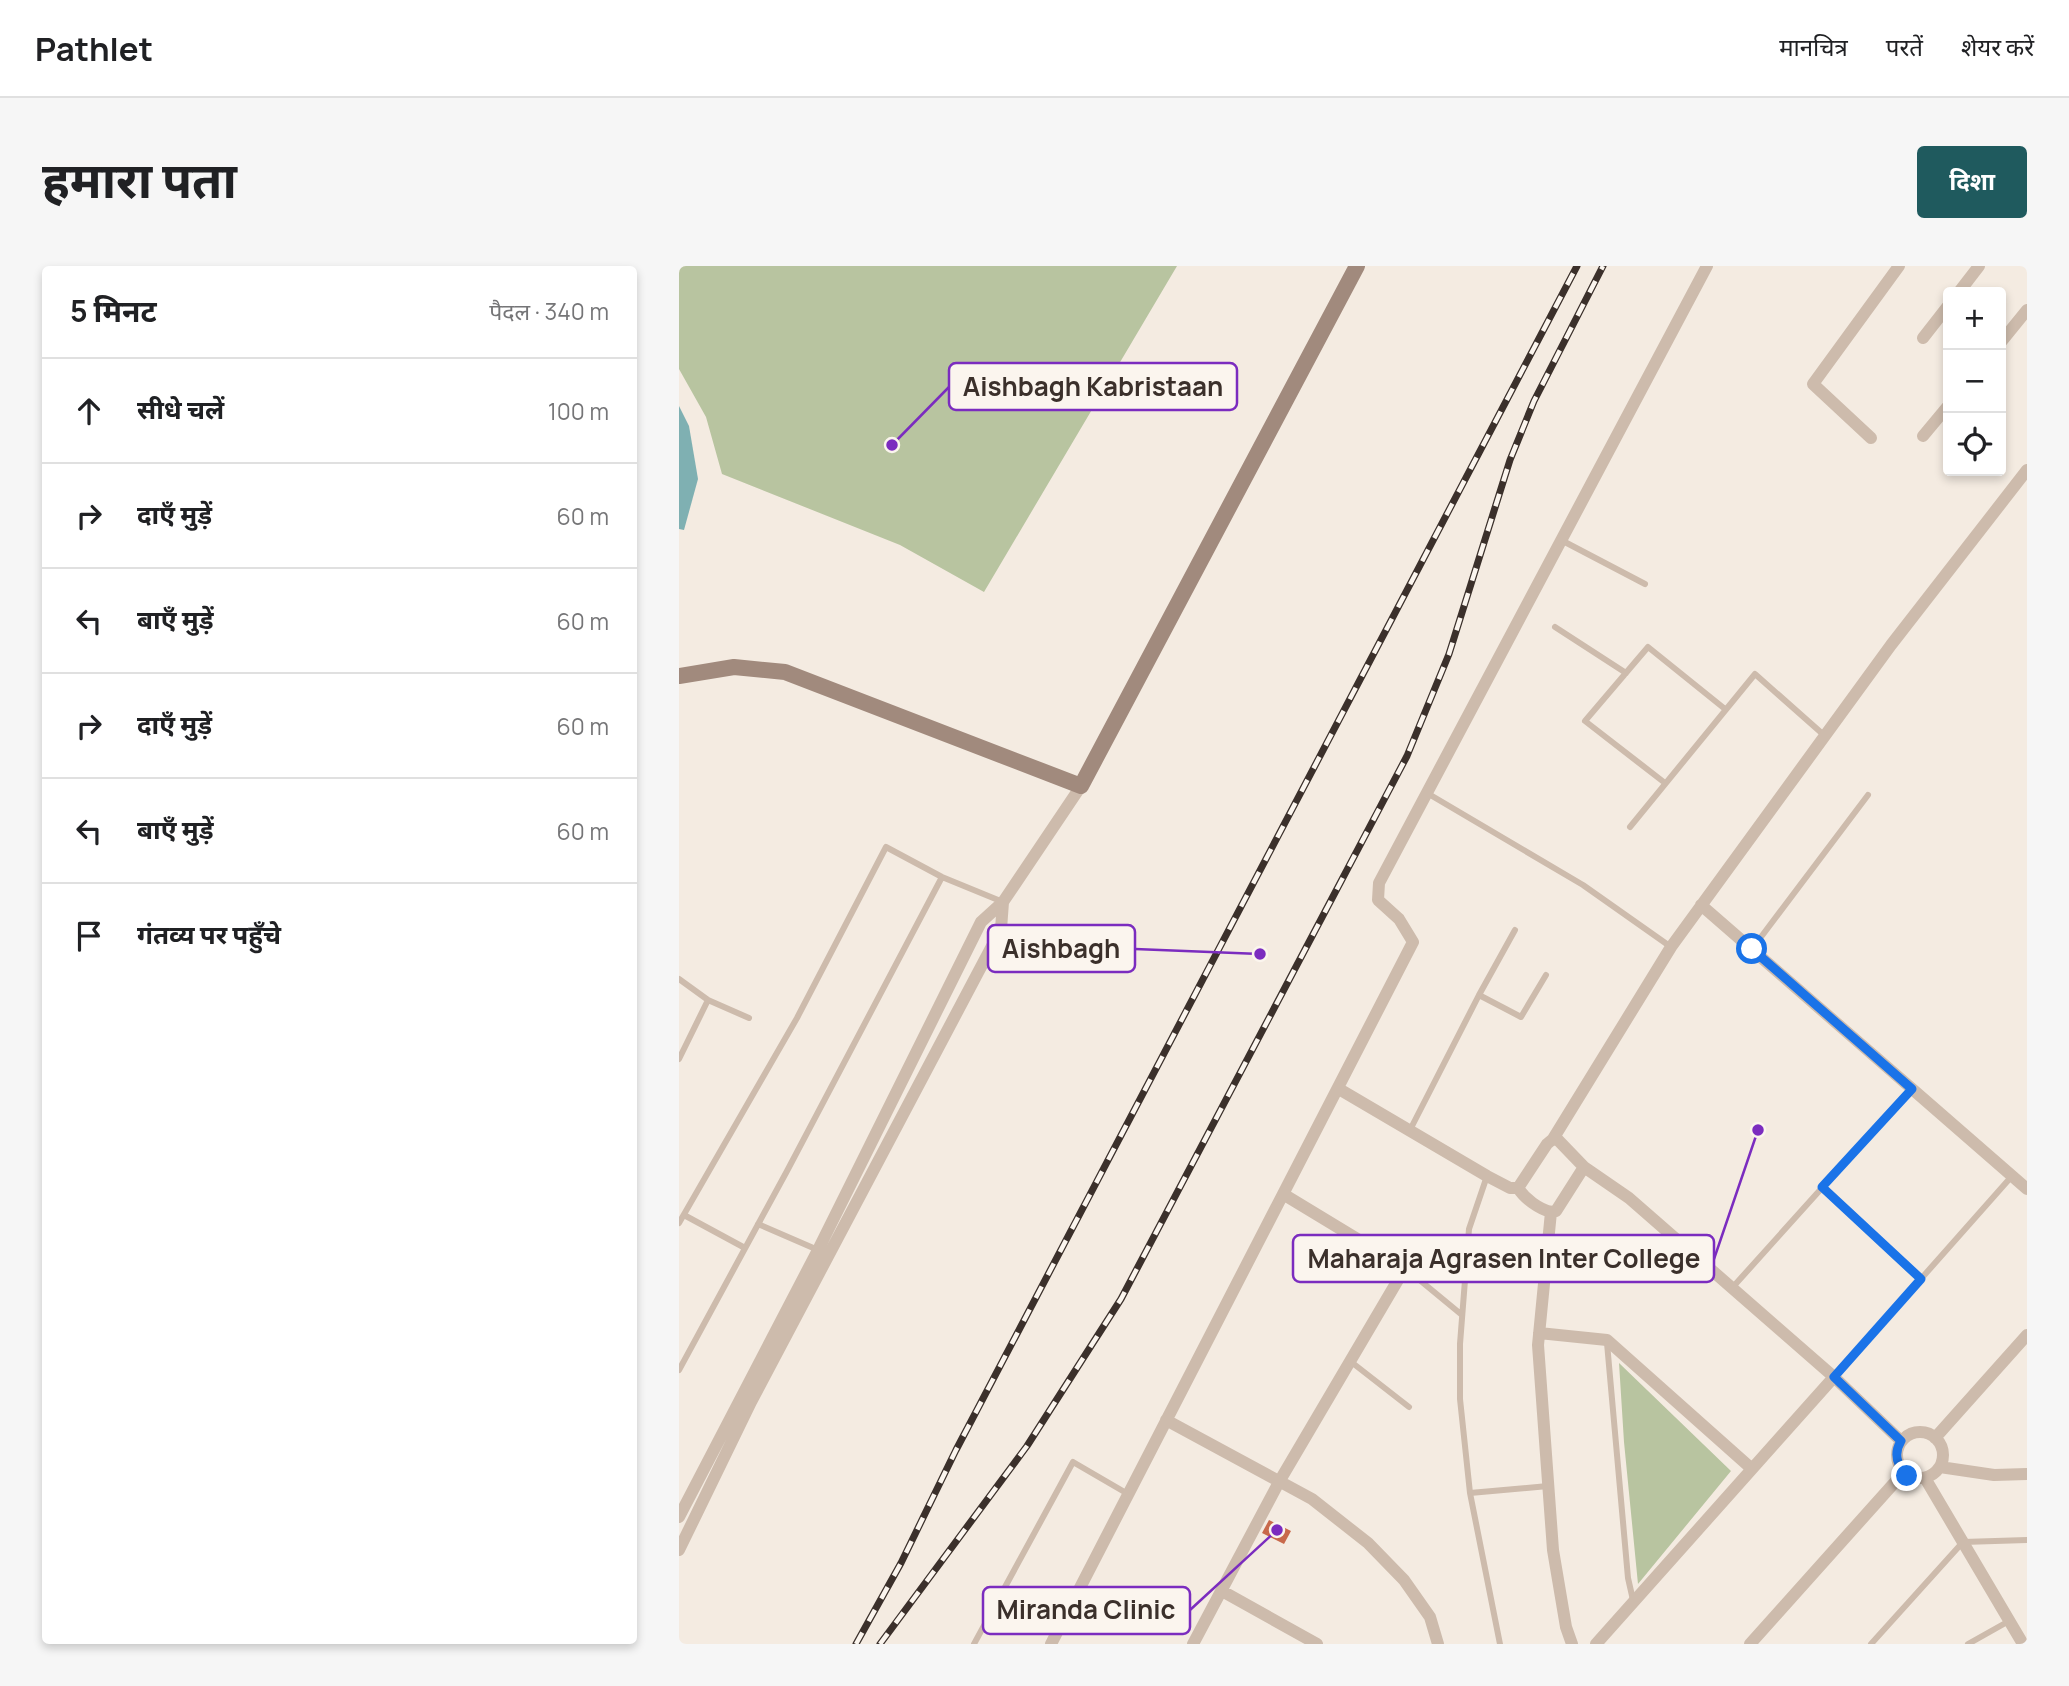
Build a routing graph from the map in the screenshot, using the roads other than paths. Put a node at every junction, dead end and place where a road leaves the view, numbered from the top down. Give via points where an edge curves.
1 (1357, 266) edge
2 (1707, 266) edge
3 (1899, 266) edge
4 (1979, 266) edge
5 (1963, 287) edge
6 (2027, 310) edge
7 (1943, 312) edge
8 (2006, 336) edge
9 (1923, 338) dead end
10 (1943, 412) edge
11 (1923, 436) dead end
12 (1871, 438) dead end
13 (2027, 470) edge
14 (1561, 540) junction
15 (1646, 584) dead end
16 (1555, 627) dead end
17 (1626, 673) junction
18 (679, 676) edge
19 (1725, 709) junction
20 (1825, 736) junction
21 (1665, 783) junction
22 (1081, 786) junction
23 (1427, 793) junction
24 (1868, 794) dead end
25 (1629, 827) dead end
26 (942, 877) junction
27 (1003, 902) junction
28 (1701, 905) junction
29 (1515, 930) dead end
30 (1671, 947) junction
31 (1752, 949) junction
32 (1546, 975) dead end
33 (679, 979) edge
34 (1479, 995) junction
35 (708, 1000) junction
36 (749, 1018) dead end
37 (679, 1059) edge
38 (1339, 1088) junction
39 (1912, 1089) junction
40 (1410, 1130) junction
41 (1553, 1139) junction
42 (1584, 1167) junction
43 (2012, 1176) junction
44 (1487, 1177) junction
45 (1822, 1187) junction
46 (1518, 1188) junction
47 (2027, 1189) edge
48 (1283, 1194) junction
49 (1552, 1212) junction
50 (684, 1215) junction
51 (679, 1223) edge
52 (758, 1224) junction
53 (745, 1248) junction
54 (818, 1250) junction
55 (1405, 1268) junction
56 (1921, 1279) junction
57 (1732, 1287) junction
58 (1462, 1315) junction
59 (1539, 1333) junction
60 (2027, 1335) edge
61 (1607, 1340) junction
62 (1350, 1361) junction
63 (679, 1370) edge
64 (1834, 1377) junction
65 (1409, 1407) dead end
66 (1166, 1420) junction
67 (1935, 1438) junction
68 (1901, 1441) junction
69 (1940, 1467) junction
70 (1752, 1469) junction
71 (1904, 1472) junction
72 (2027, 1474) edge
73 (1925, 1478) junction
74 (1279, 1482) junction
75 (1548, 1486) junction
76 (1470, 1493) junction
77 (1128, 1494) junction
78 (679, 1517) edge
79 (2027, 1539) edge
80 (1962, 1542) junction
81 (679, 1550) edge
82 (1222, 1591) junction
83 (1634, 1602) junction
84 (2009, 1621) junction
85 (974, 1644) edge
86 (1051, 1644) edge
87 (1193, 1644) edge
88 (1317, 1644) edge
89 (1438, 1644) edge
90 (1500, 1644) edge
91 (1571, 1644) edge
92 (1596, 1644) edge
93 (1750, 1644) edge
94 (1871, 1644) edge
95 (1968, 1644) edge
96 (2023, 1644) edge

1 - 22 street
2 - 14 street
3 - 12 street via 1813,384
4 - 5 street
6 - 8 street
7 - 9 street
10 - 11 street
13 - 20 street
14 - 15 lane
14 - 23 street
16 - 17 lane
17 - 19 lane via 1648,647
17 - 21 lane via 1585,721
18 - 22 street via 734,667 785,672
19 - 20 lane via 1755,674
19 - 21 lane
20 - 28 street
21 - 25 lane
22 - 27 street
23 - 30 lane via 1573,879
23 - 38 street via 1378,891 1378,900 1399,919 1413,942
24 - 31 lane
26 - 27 lane
26 - 50 lane via 886,847 797,1018
26 - 52 lane
27 - 54 street via 981,922
27 - 81 street via 1001,929 751,1402
28 - 30 street
28 - 31 street
29 - 34 lane
30 - 41 street
31 - 39 street
32 - 34 lane via 1521,1017
33 - 35 lane
34 - 40 lane
35 - 36 lane
35 - 37 lane
38 - 40 street
38 - 48 street
39 - 43 street
39 - 45 lane
40 - 44 street
41 - 42 street
41 - 46 street
42 - 49 street
42 - 57 street via 1629,1198
43 - 47 street
43 - 56 lane
44 - 46 street
44 - 58 lane via 1469,1229
45 - 56 lane
45 - 57 lane
46 - 49 street via 1523,1196
48 - 55 street
48 - 66 street
49 - 59 street
50 - 51 lane
50 - 53 lane
52 - 53 lane
52 - 54 lane
53 - 63 lane
54 - 78 street
55 - 58 lane
55 - 62 street
56 - 64 lane
57 - 64 street
58 - 76 lane via 1460,1399
59 - 61 street
59 - 75 street
60 - 67 street
61 - 70 street
61 - 83 lane via 1627,1578
62 - 65 lane
62 - 74 street
64 - 68 street
64 - 70 street
66 - 74 street
66 - 77 street
67 - 68 street via 1923,1432
67 - 69 street via 1942,1449
68 - 71 street via 1896,1451
69 - 72 street via 1994,1475
69 - 73 street
70 - 83 street
71 - 73 street
71 - 93 street
73 - 80 street
74 - 82 street
74 - 89 street via 1312,1499 1368,1543 1404,1580 1430,1617
75 - 76 lane
75 - 91 street via 1553,1550
76 - 90 lane
77 - 85 lane via 1073,1462
77 - 86 street
79 - 80 lane
80 - 84 street
80 - 94 lane
82 - 87 street
82 - 88 street
83 - 92 street
84 - 95 lane
84 - 96 street

